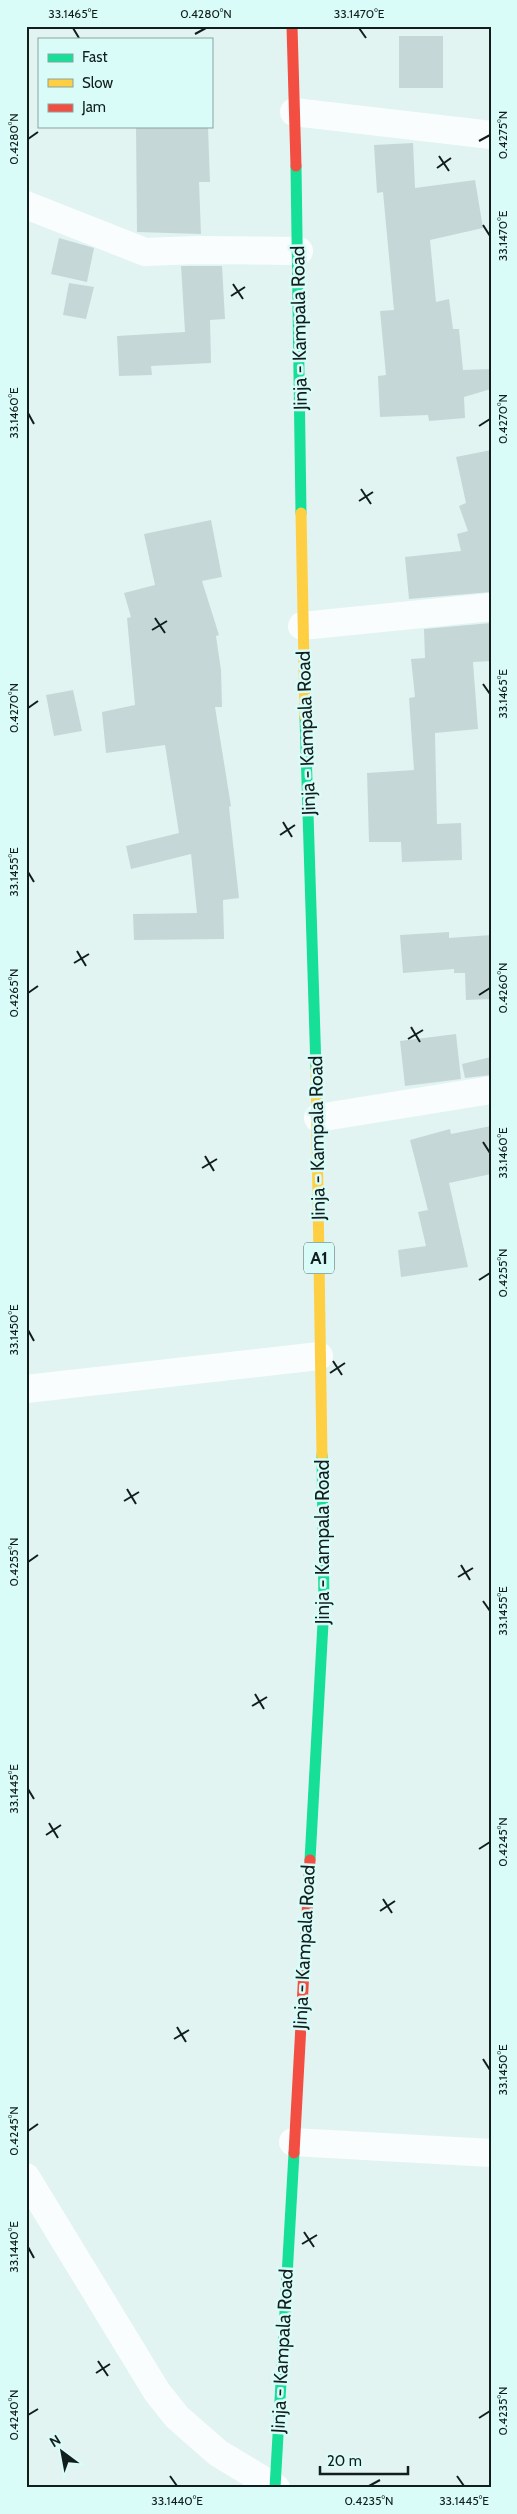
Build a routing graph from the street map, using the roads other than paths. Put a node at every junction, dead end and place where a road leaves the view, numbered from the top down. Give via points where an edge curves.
1 (292, 26) edge
2 (294, 112) junction
3 (491, 135) edge
4 (26, 205) edge
5 (299, 251) junction
6 (491, 606) edge
7 (302, 626) junction
8 (491, 1090) edge
9 (318, 1118) junction
10 (319, 1356) junction
11 (26, 1389) edge
12 (293, 2142) junction
13 (491, 2153) edge
14 (26, 2177) edge
15 (275, 2487) edge

1 - 2 highway, Jinja - Kampala Road / A1
2 - 3 street
2 - 5 highway, Jinja - Kampala Road / A1
4 - 5 street via 145,252
5 - 7 highway, Jinja - Kampala Road / A1
6 - 7 street
7 - 9 highway, Jinja - Kampala Road / A1
8 - 9 street
9 - 10 highway, Jinja - Kampala Road / A1
10 - 11 street
10 - 12 highway, Jinja - Kampala Road / A1 via 324,1605
12 - 13 street
12 - 15 highway, Jinja - Kampala Road / A1
14 - 15 street via 162,2398 177,2417 218,2453

